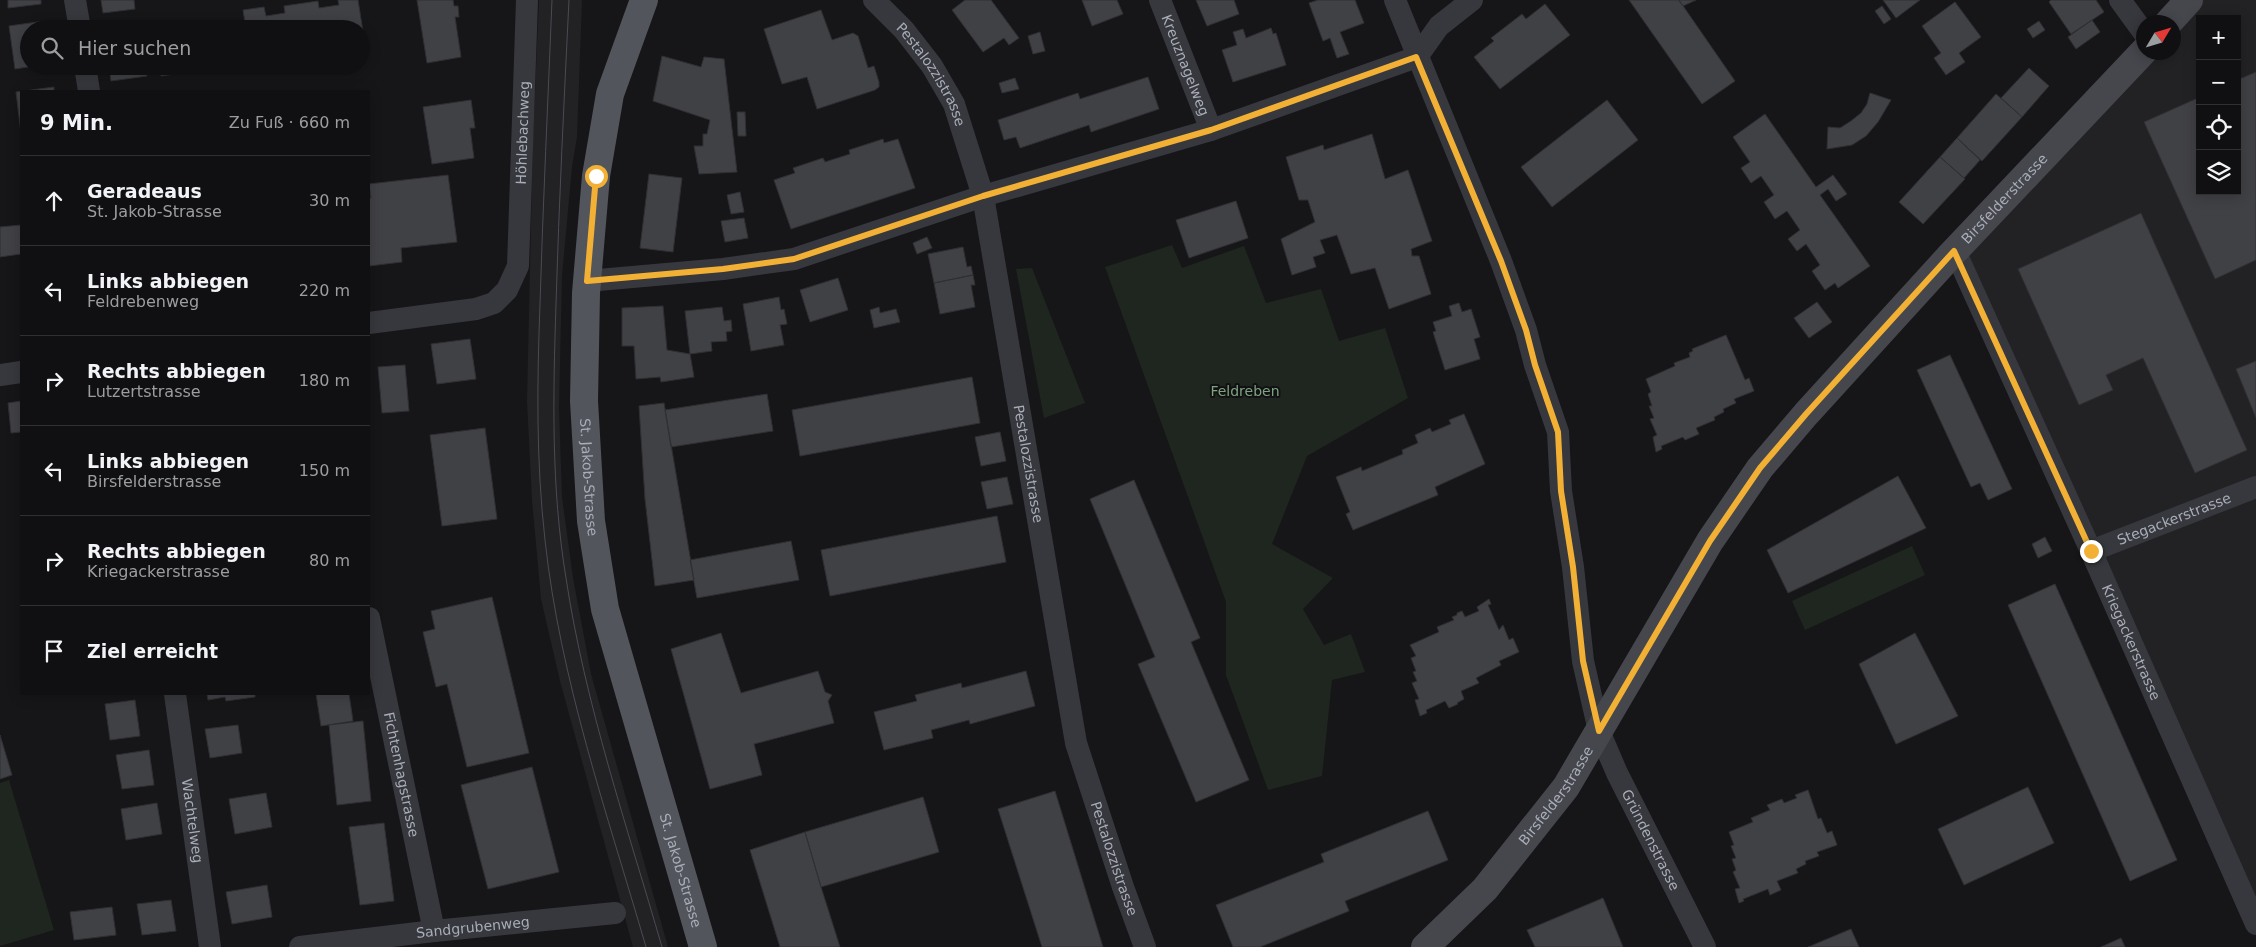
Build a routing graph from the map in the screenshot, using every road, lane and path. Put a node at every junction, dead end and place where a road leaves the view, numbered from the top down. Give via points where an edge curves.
1 (75, 0) edge
2 (527, 0) edge
3 (644, 0) edge
4 (874, 0) edge
5 (1160, 0) edge
6 (1395, 0) edge
7 (1472, 0) edge
8 (2120, 0) edge
9 (2189, 0) edge
10 (2175, 15) edge
11 (78, 20) edge
12 (2136, 22) edge
13 (1416, 57) junction
14 (2136, 59) edge
15 (86, 75) edge
16 (89, 90) edge
17 (1211, 130) junction
18 (983, 196) junction
19 (1954, 251) junction
20 (587, 281) junction
21 (370, 323) edge
22 (20, 372) edge
23 (0, 375) edge
24 (2256, 487) edge
25 (2091, 551) junction
26 (370, 623) edge
27 (175, 695) edge
28 (1599, 731) junction
29 (615, 913) dead end
30 (2256, 924) edge
31 (434, 931) junction
32 (210, 947) edge
33 (300, 947) edge
34 (703, 947) edge
35 (1145, 947) edge
36 (1425, 947) edge
37 (1705, 947) edge

1 - 11 street
2 - 21 street, Höhlebachweg via 518,266 507,290 494,303 476,309
3 - 20 main road, St. Jakob-Strasse via 610,94 596,176
4 - 18 street, Pestalozzistrasse via 904,30 932,66 954,104
5 - 17 street, Kreuznagelweg
6 - 13 street, Gründenstrasse
7 - 13 street via 1439,26
8 - 12 street
9 - 10 main road
13 - 17 street
13 - 28 street, Gründenstrasse via 1501,261 1558,432 1561,491 1583,661
14 - 19 main road, Birsfelderstrasse
15 - 16 street
17 - 18 street
18 - 20 street via 794,259
18 - 35 street, Pestalozzistrasse via 1076,742
19 - 25 street, Kriegackerstrasse
19 - 28 main road, Birsfelderstrasse via 1760,468 1710,541
20 - 34 main road, St. Jakob-Strasse via 585,414 591,521 605,609
22 - 23 street
24 - 25 street, Stegackerstrasse
25 - 30 street, Kriegackerstrasse
26 - 31 street, Fichtenhagstrasse
27 - 32 street, Wachtelweg
28 - 36 main road, Birsfelderstrasse via 1566,787 1485,889
28 - 37 street, Gründenstrasse
29 - 31 street, Sandgrubenweg
31 - 33 street, Sandgrubenweg

